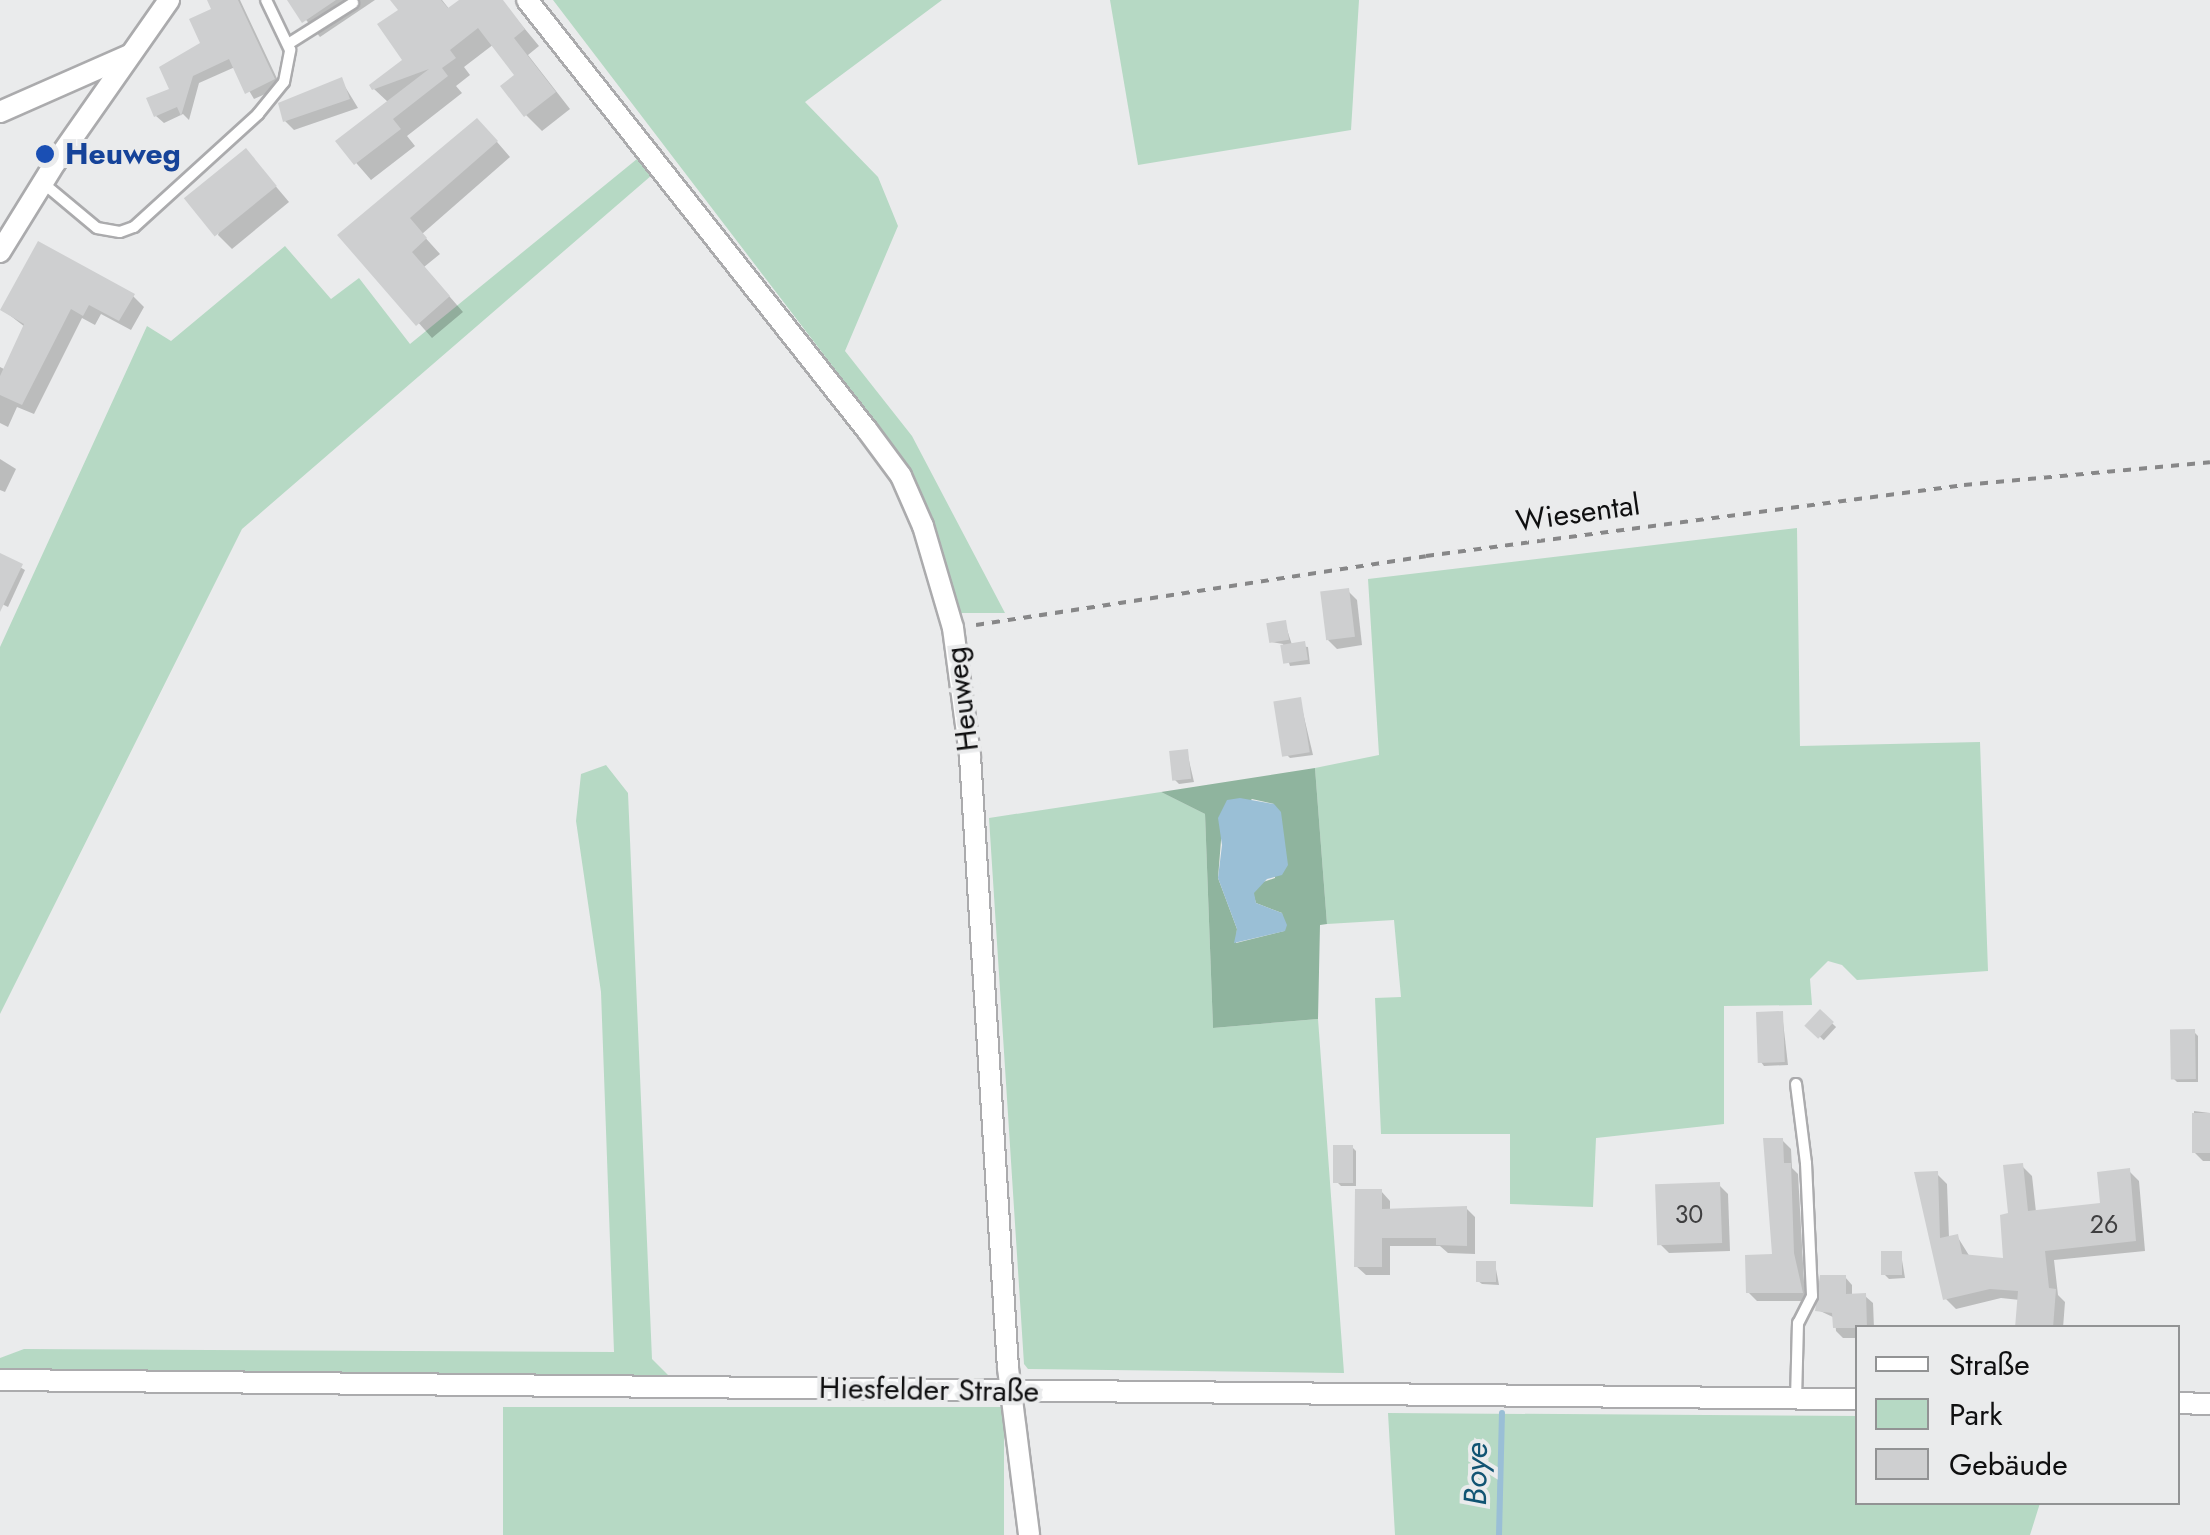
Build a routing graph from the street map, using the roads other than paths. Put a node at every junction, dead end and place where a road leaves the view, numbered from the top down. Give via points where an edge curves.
1 (169, 0) edge
2 (266, 0) edge
3 (527, 0) edge
4 (353, 3) dead end
5 (288, 44) junction
6 (131, 54) junction
7 (0, 112) edge
8 (44, 183) junction
9 (0, 252) edge
10 (1796, 1084) dead end
11 (0, 1380) edge
12 (1013, 1392) junction
13 (1796, 1398) junction
14 (1855, 1399) edge
15 (2180, 1403) edge
16 (2210, 1404) edge
17 (1029, 1535) edge

1 - 6 street
2 - 5 lane
3 - 12 street, Heuweg via 902,476 923,526 954,628 982,894
4 - 5 lane
5 - 8 lane via 289,70 274,98 134,228 97,228
6 - 7 street
6 - 8 street
8 - 9 street
10 - 13 lane via 1812,1296 1798,1322
11 - 12 street, Hiesfelder Straße
12 - 13 street, Hiesfelder Straße
12 - 17 street, Heuweg
13 - 14 street, Hiesfelder Straße
15 - 16 street

